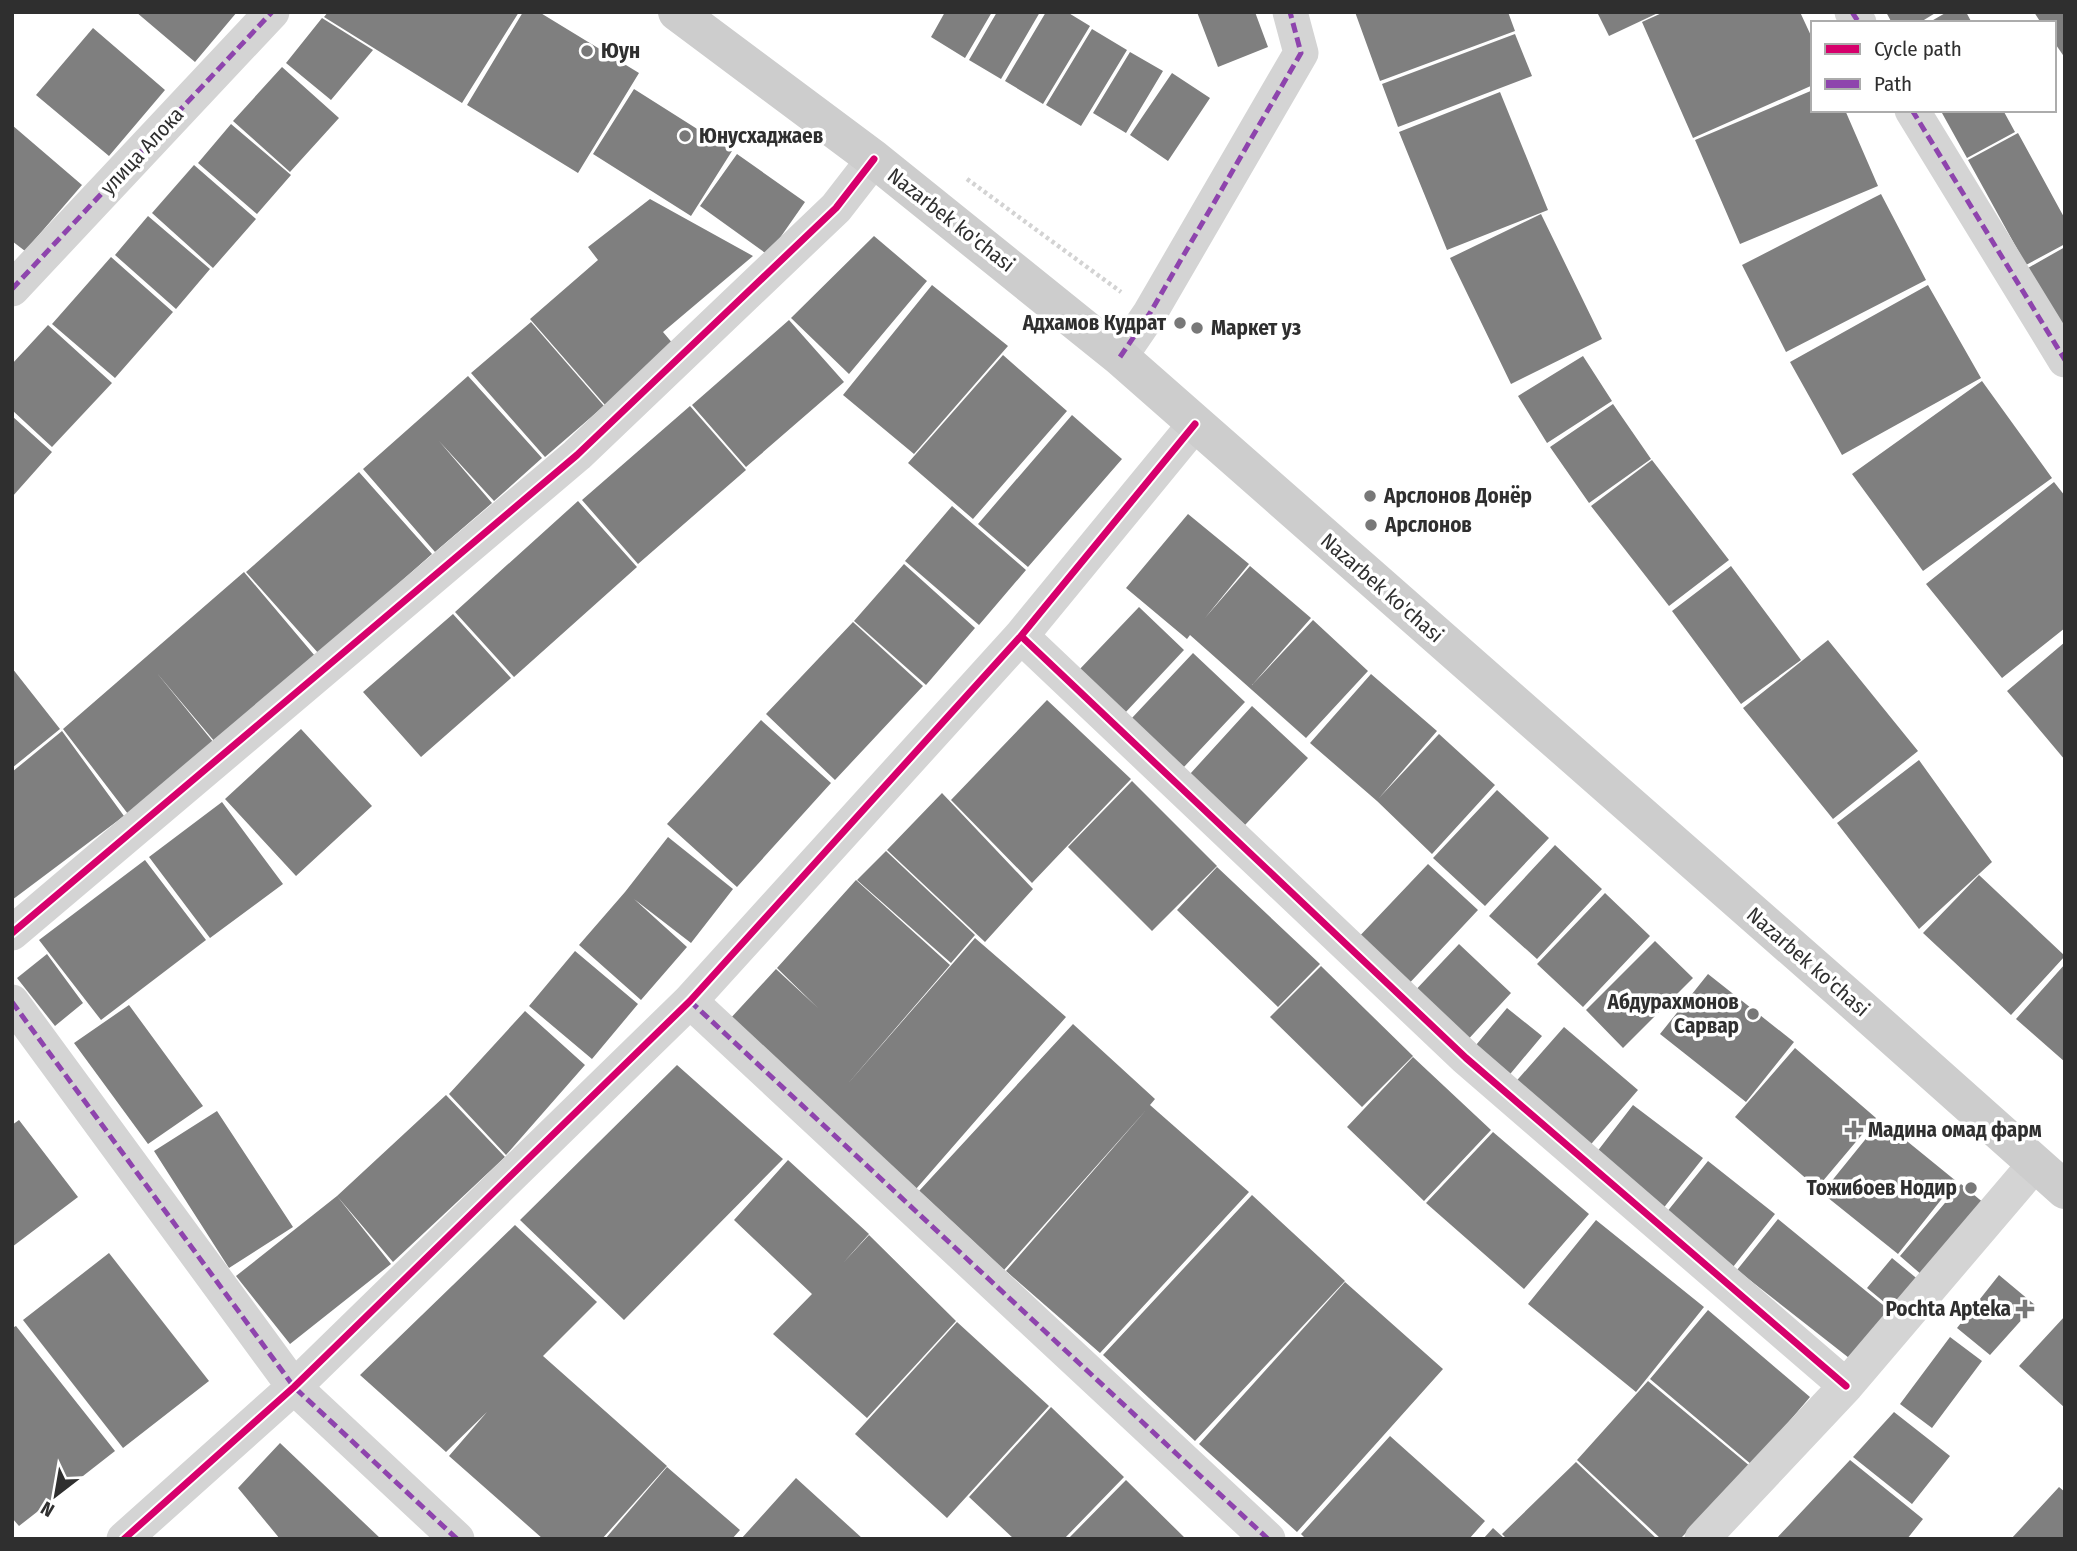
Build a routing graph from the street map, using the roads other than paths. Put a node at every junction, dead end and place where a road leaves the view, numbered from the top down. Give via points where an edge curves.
1 (272, 12) edge
2 (677, 12) edge
3 (1290, 12) edge
4 (1913, 112) edge
5 (874, 159) junction
6 (12, 289) edge
7 (1120, 357) junction
8 (2065, 360) edge
9 (1195, 424) junction
10 (1021, 636) junction
11 (12, 933) edge
12 (690, 1001) junction
13 (12, 1002) edge
14 (2035, 1164) junction
15 (2065, 1190) edge
16 (1846, 1386) junction
17 (293, 1387) junction
18 (124, 1539) edge
19 (457, 1539) edge
20 (1268, 1539) edge
21 (1702, 1539) edge

1 - 6 street, улица Алока
2 - 5 main road, Nazarbek ko'chasi
3 - 7 street via 1301,53
4 - 8 street
5 - 7 main road, Nazarbek ko'chasi
5 - 11 street via 836,208 577,455
7 - 9 main road, Nazarbek ko'chasi
9 - 10 street
9 - 14 main road, Nazarbek ko'chasi
10 - 12 street
10 - 16 street via 1466,1058
12 - 17 street
12 - 20 street
13 - 17 street
14 - 15 main road, Nazarbek ko'chasi
14 - 16 street
16 - 21 street
17 - 18 street
17 - 19 street

